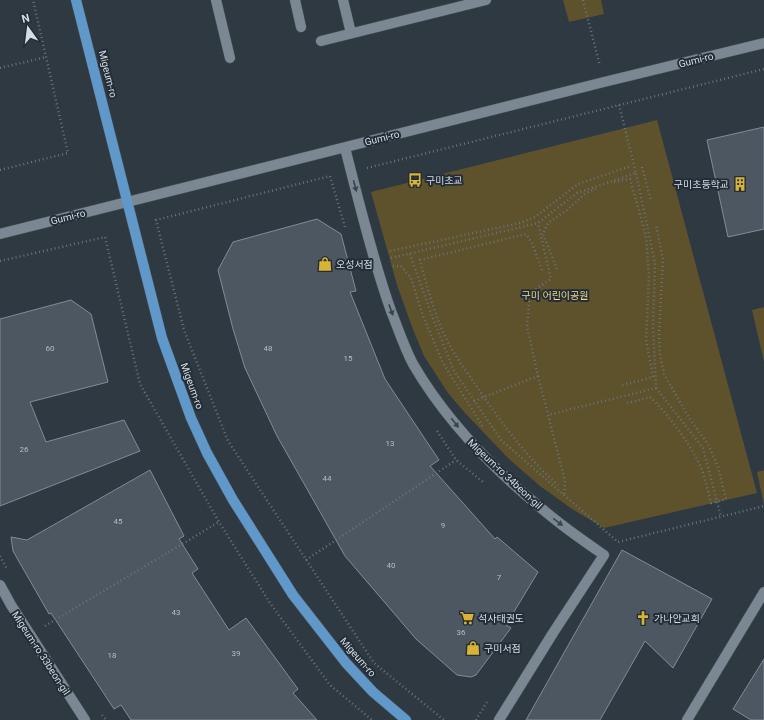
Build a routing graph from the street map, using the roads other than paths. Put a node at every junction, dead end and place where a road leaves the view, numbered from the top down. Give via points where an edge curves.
1 (76, 0) edge
2 (216, 0) edge
3 (295, 0) edge
4 (343, 0) edge
5 (486, 0) edge
6 (301, 27) dead end
7 (351, 33) junction
8 (321, 41) dead end
9 (764, 43) edge
10 (230, 58) dead end
11 (345, 148) junction
12 (127, 202) junction
13 (0, 234) edge
14 (0, 584) edge
15 (764, 592) edge
16 (85, 720) edge
17 (406, 720) edge
18 (499, 720) edge
19 (687, 720) edge

1 - 12 main road, Migeum-ro
2 - 10 street
3 - 6 street
4 - 7 street
5 - 7 street
7 - 8 street
9 - 11 street, Gumi-ro
11 - 12 street, Gumi-ro
11 -> 18 street, Migeum-ro 34beon-gil via 380,279 401,337 425,382 466,437 488,461 558,522 604,555
12 - 13 street, Gumi-ro
12 - 17 main road, Migeum-ro via 162,338 191,418 219,476 266,553 322,634 373,692
14 - 16 street, Migeum-ro 33beon-gil
15 - 19 street

